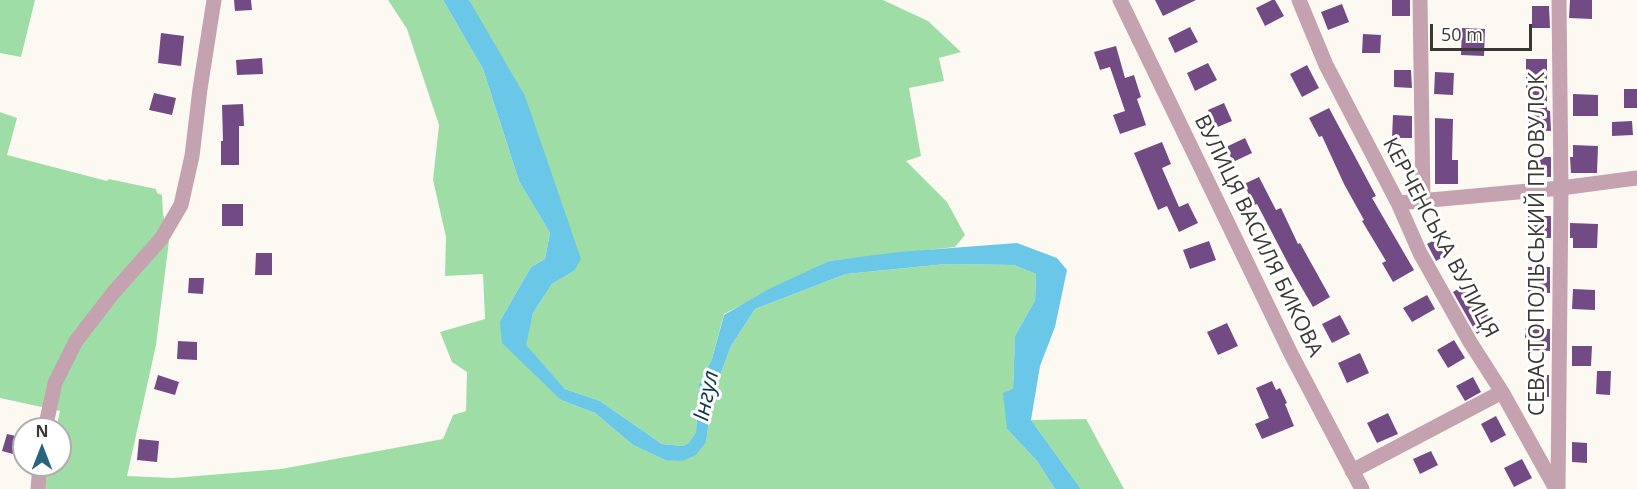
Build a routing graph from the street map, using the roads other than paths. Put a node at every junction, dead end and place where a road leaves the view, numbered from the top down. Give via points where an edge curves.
1 (214, 0) edge
2 (1120, 0) edge
3 (1299, 0) edge
4 (1420, 0) edge
5 (1559, 0) edge
6 (1637, 178) edge
7 (1561, 188) junction
8 (1423, 201) junction
9 (1398, 202) junction
10 (1503, 392) junction
11 (48, 417) edge
12 (1352, 471) junction
13 (1362, 489) edge
14 (1557, 489) edge

1 - 11 street via 181,206 161,239 76,341 56,383
2 - 12 street, ВУЛИЦЯ ВАСИЛЯ БИКОВА via 1291,354
3 - 9 street, КЕРЧЕНСЬКА ВУЛИЦЯ via 1326,65
4 - 8 street
5 - 7 street, СЕВАСТОПОЛЬСЬКИЙ ПРОВУЛОК
6 - 7 street
7 - 8 street
7 - 14 street, СЕВАСТОПОЛЬСЬКИЙ ПРОВУЛОК
8 - 9 street
9 - 10 street, КЕРЧЕНСЬКА ВУЛИЦЯ via 1453,313
10 - 12 street
10 - 14 street, КЕРЧЕНСЬКА ВУЛИЦЯ
12 - 13 street, ВУЛИЦЯ ВАСИЛЯ БИКОВА

